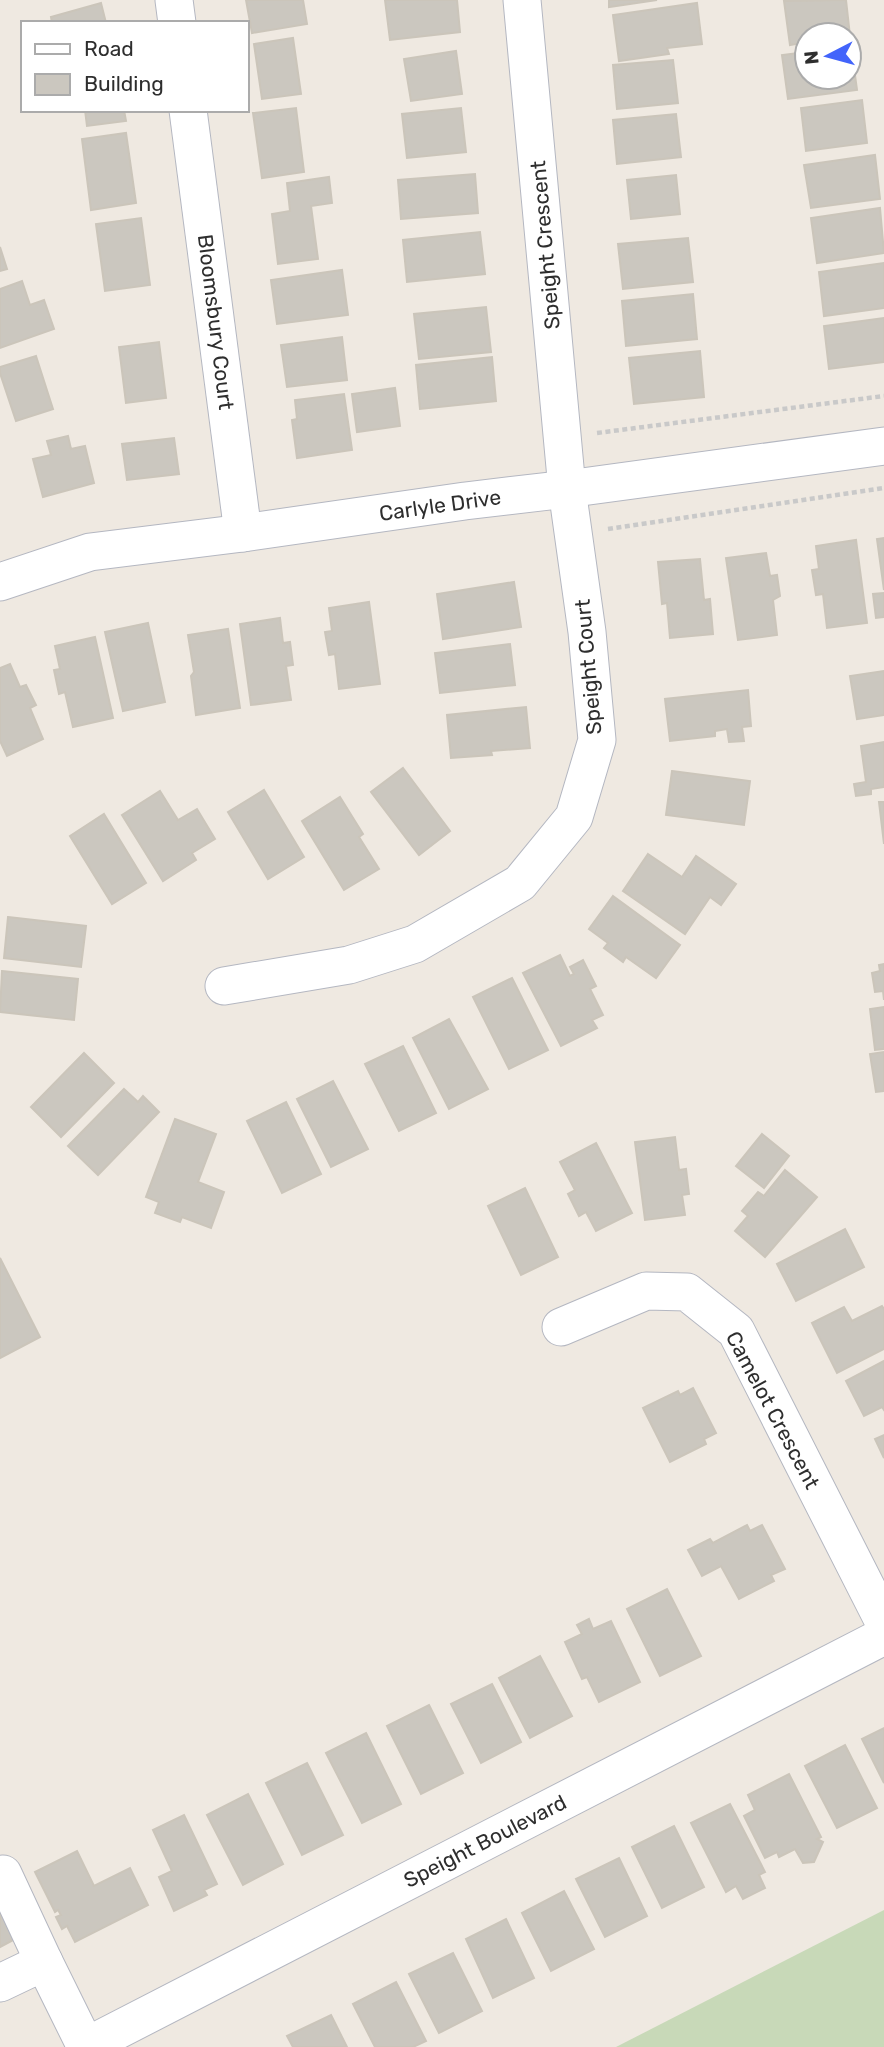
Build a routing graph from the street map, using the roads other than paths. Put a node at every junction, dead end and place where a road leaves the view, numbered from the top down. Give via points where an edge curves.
1 (174, 0) edge
2 (522, 0) edge
3 (177, 21) edge
4 (188, 112) edge
5 (884, 446) edge
6 (567, 489) junction
7 (243, 533) junction
8 (2, 575) edge
9 (224, 986) dead end
10 (561, 1327) dead end
11 (884, 1622) edge
12 (884, 1636) edge
13 (3, 1874) dead end
14 (44, 1962) junction
15 (0, 1983) edge
16 (85, 2047) edge

1 - 3 street
2 - 6 street, Speight Crescent
4 - 7 street, Bloomsbury Court
5 - 6 street, Carlyle Drive
6 - 7 street, Carlyle Drive
6 - 9 street, Speight Court via 597,740 575,817 520,883 415,944 349,965
7 - 8 street, Carlyle Drive via 90,552
10 - 11 street, Camelot Crescent via 646,1291 687,1293 736,1331
12 - 16 street, Speight Boulevard
13 - 14 street
14 - 15 street
14 - 16 street

